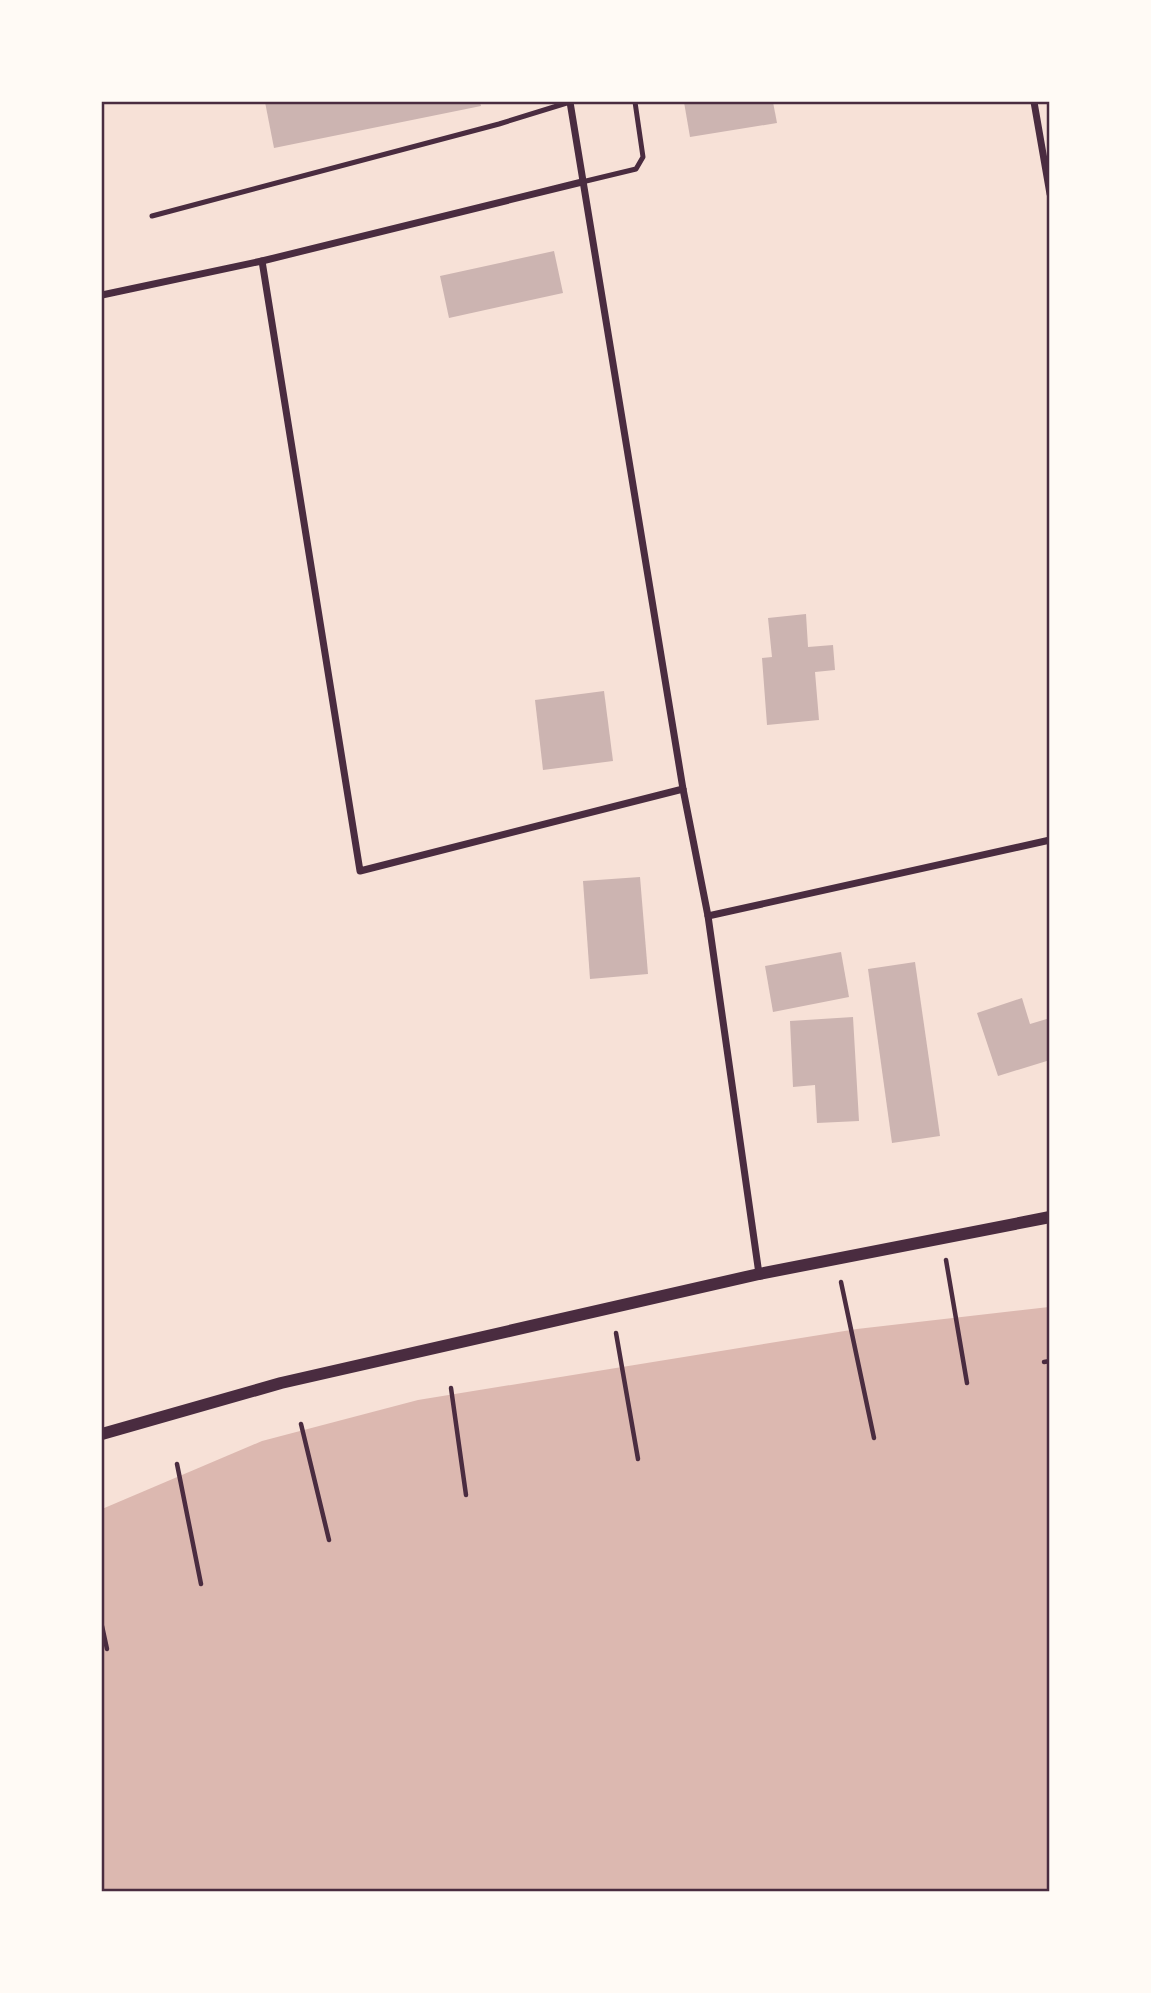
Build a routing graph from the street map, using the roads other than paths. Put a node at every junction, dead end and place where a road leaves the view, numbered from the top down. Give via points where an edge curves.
1 (570, 102) edge
2 (635, 102) edge
3 (1034, 102) edge
4 (582, 182) junction
5 (1049, 194) edge
6 (152, 216) dead end
7 (262, 261) junction
8 (102, 295) edge
9 (683, 789) junction
10 (1049, 841) edge
11 (708, 916) junction
12 (1049, 1217) edge
13 (759, 1274) junction
14 (102, 1434) edge

1 - 4 street
1 - 6 lane
2 - 4 lane via 643,157 636,169
3 - 5 street
4 - 7 street
4 - 9 street
7 - 8 street
7 - 9 street via 360,871
9 - 11 street
10 - 11 street
11 - 13 street
12 - 13 street
13 - 14 street via 281,1382

